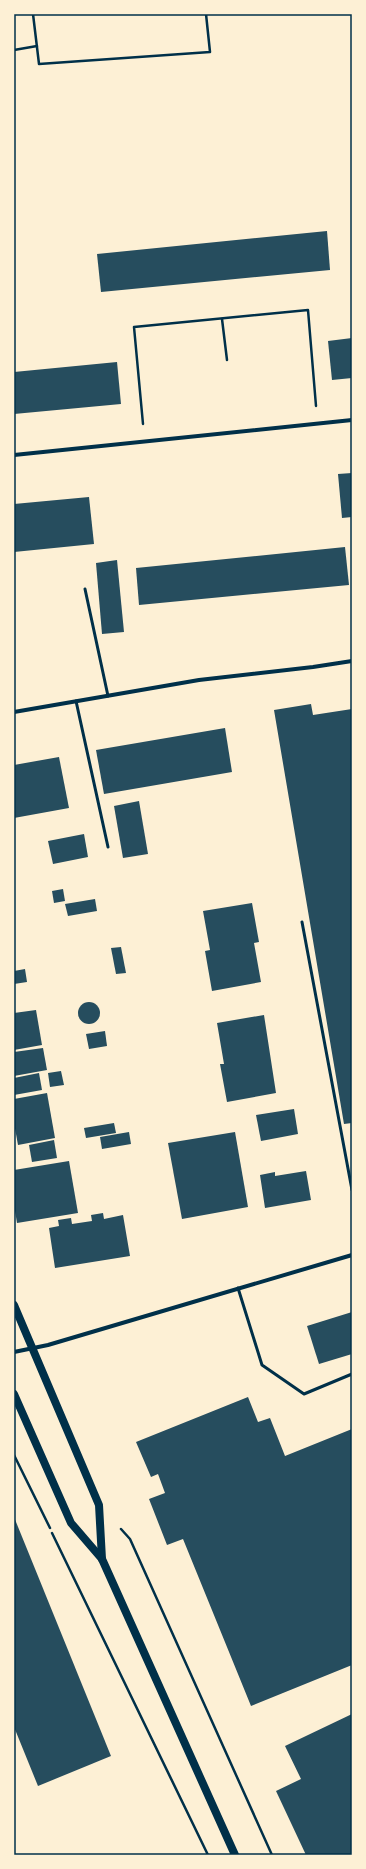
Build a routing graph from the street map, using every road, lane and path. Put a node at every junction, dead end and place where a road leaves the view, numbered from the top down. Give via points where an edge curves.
1 (33, 14) edge
2 (206, 14) edge
3 (37, 46) junction
4 (14, 50) edge
5 (222, 319) junction
6 (227, 360) dead end
7 (316, 412) dead end
8 (352, 420) edge
9 (144, 429) dead end
10 (14, 455) edge
11 (85, 589) dead end
12 (352, 660) edge
13 (108, 696) junction
14 (76, 701) junction
15 (14, 712) edge
16 (108, 847) dead end
17 (302, 922) dead end
18 (352, 1190) edge
19 (352, 1255) edge
20 (238, 1288) junction
21 (14, 1305) edge
22 (32, 1348) junction
23 (14, 1352) edge
24 (352, 1374) edge
25 (14, 1394) edge
26 (14, 1455) edge
27 (130, 1539) dead end
28 (102, 1559) junction
29 (208, 1855) edge
30 (235, 1855) edge
31 (272, 1855) edge

1 - 3 path
2 - 3 path via 210,52 39,64
3 - 4 path
5 - 6 path
5 - 7 path via 308,310
5 - 9 path via 134,328
8 - 10 street
11 - 13 lane
12 - 13 street via 199,680
13 - 14 street
14 - 15 street
14 - 16 lane
17 - 18 lane
19 - 20 street
20 - 22 street
20 - 24 lane via 262,1366 304,1394
21 - 22 main road
22 - 23 street
22 - 28 main road via 99,1505
25 - 28 main road via 71,1523
26 - 29 path
27 - 31 path
28 - 30 main road

